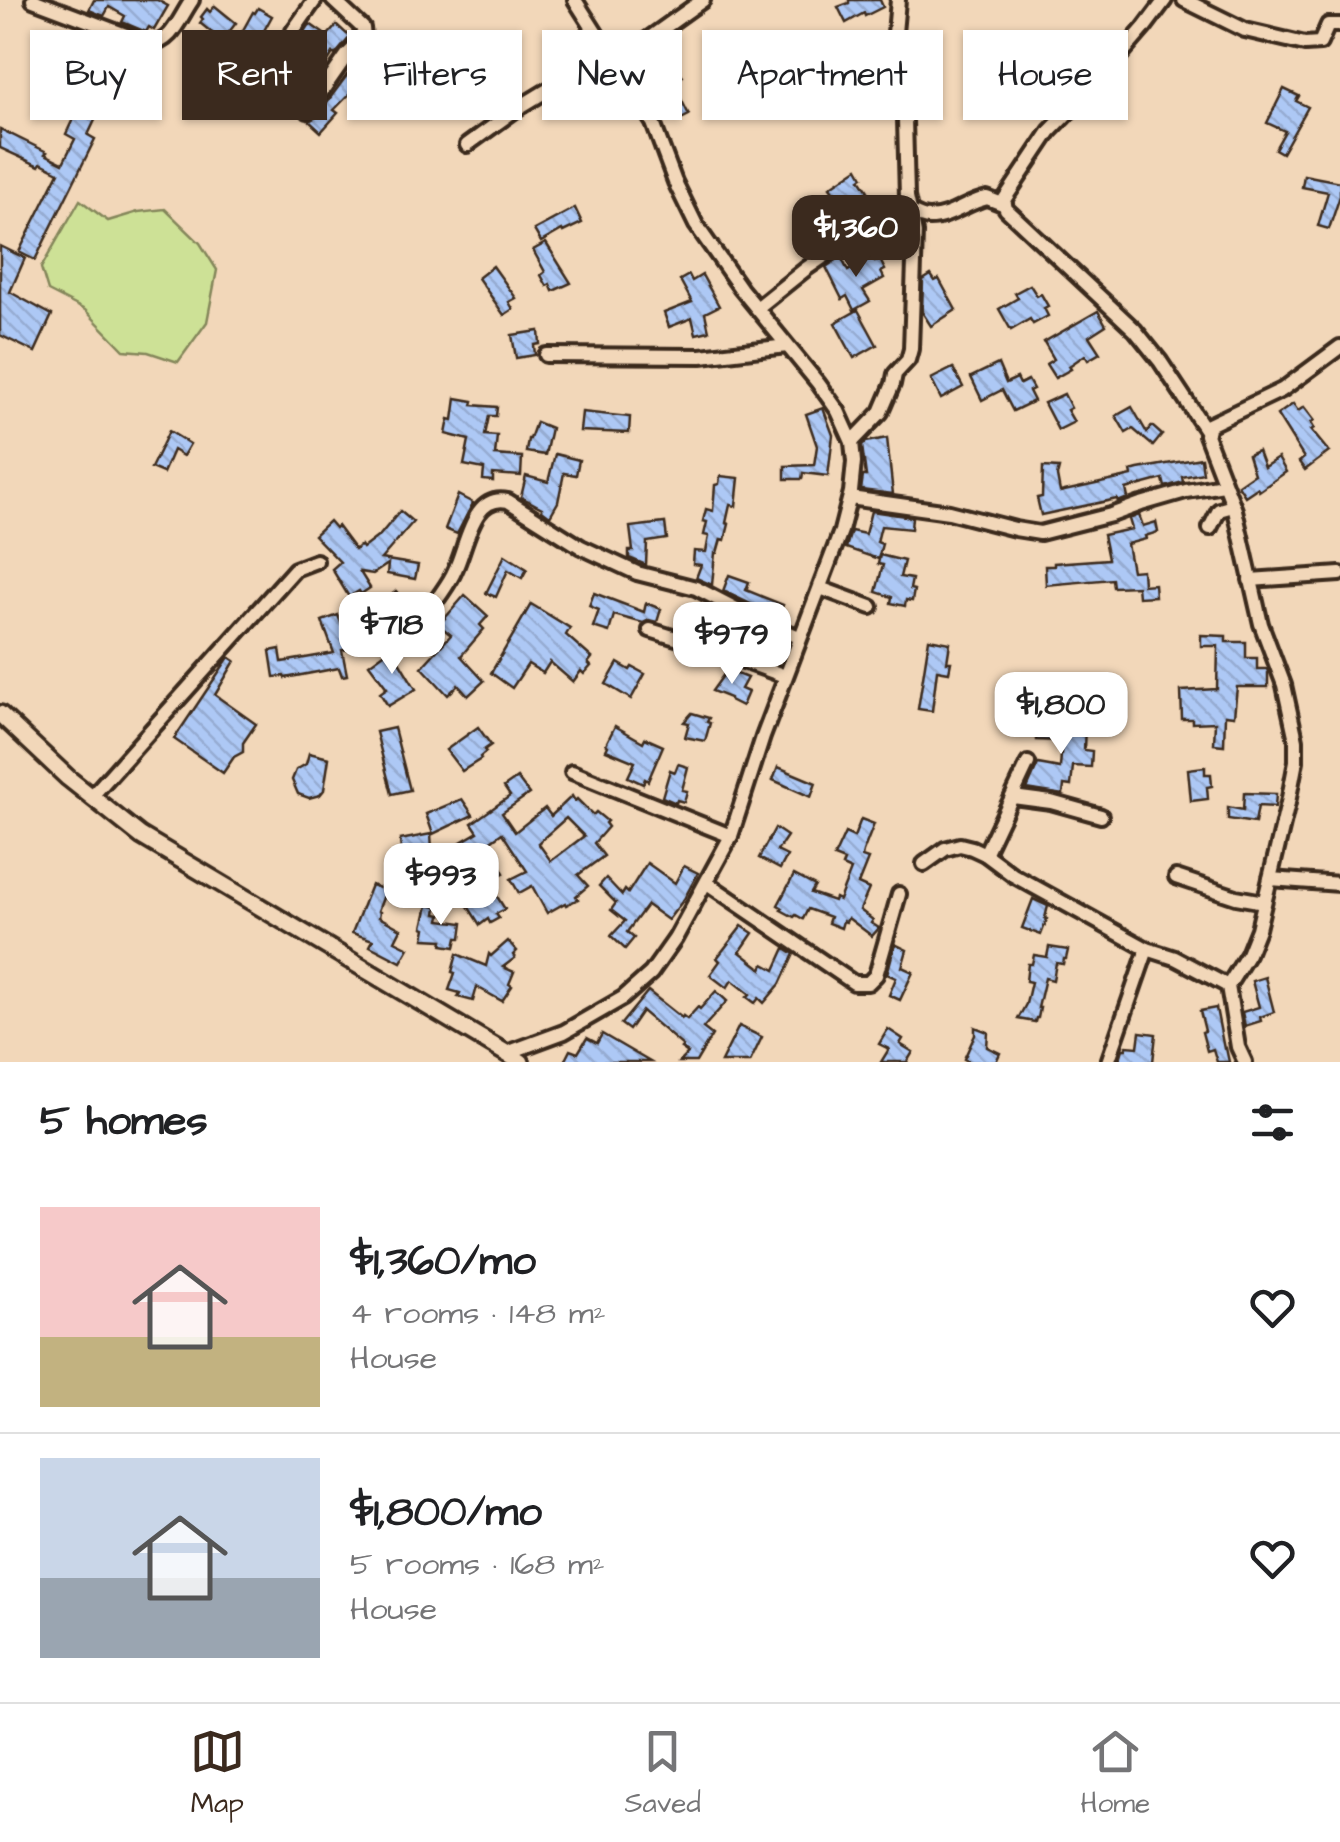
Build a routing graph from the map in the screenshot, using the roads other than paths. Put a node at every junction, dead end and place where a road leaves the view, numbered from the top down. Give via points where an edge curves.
1 (33, 0) edge
2 (192, 0) edge
3 (315, 0) edge
4 (333, 0) edge
5 (575, 0) edge
6 (703, 0) edge
7 (898, 0) edge
8 (1164, 0) edge
9 (1184, 0) edge
10 (1340, 25) edge
11 (293, 30) dead end
12 (595, 30) edge
13 (661, 30) edge
14 (327, 85) edge
15 (542, 93) edge
16 (652, 120) edge
17 (467, 144) dead end
18 (1005, 205) junction
19 (908, 209) junction
20 (756, 308) junction
21 (787, 346) junction
22 (1340, 348) edge
23 (546, 355) dead end
24 (1208, 432) junction
25 (852, 442) junction
26 (1224, 485) junction
27 (850, 498) junction
28 (1233, 506) junction
29 (1210, 528) dead end
30 (316, 562) dead end
31 (1340, 574) edge
32 (1250, 580) junction
33 (820, 588) junction
34 (438, 598) dead end
35 (871, 607) dead end
36 (650, 630) dead end
37 (799, 637) junction
38 (785, 676) junction
39 (0, 714) edge
40 (1028, 763) dead end
41 (572, 772) dead end
42 (92, 796) junction
43 (1013, 797) junction
44 (1102, 816) dead end
45 (731, 836) junction
46 (985, 854) junction
47 (924, 864) dead end
48 (1176, 877) dead end
49 (1270, 879) junction
50 (707, 883) junction
51 (1340, 884) edge
52 (899, 894) dead end
53 (1264, 902) junction
54 (1147, 949) junction
55 (1228, 986) junction
56 (514, 1058) edge
57 (1108, 1062) edge
58 (1245, 1062) edge

1 - 2 street via 150,44 169,36
3 - 11 street
4 - 14 street via 363,28 364,38
5 - 12 street
6 - 13 street
7 - 19 street
8 - 18 street via 1050,131
9 - 10 street via 1245,30 1304,44 1320,43 1328,25
15 - 17 street
16 - 20 street via 696,226
18 - 19 street via 987,198 931,218
18 - 24 street via 1135,330
19 - 20 street via 898,206
19 - 25 street via 915,233 911,349 881,412
20 - 21 street
21 - 23 street via 701,356
21 - 25 street via 838,411
22 - 24 street via 1282,390 1209,425
24 - 26 street
25 - 27 street
26 - 27 street via 1040,533
26 - 28 street
27 - 33 street
28 - 29 street via 1219,510
28 - 32 street
30 - 42 street via 295,569
31 - 32 street
32 - 49 street via 1296,740
33 - 35 street
33 - 37 street
34 - 37 street via 474,521 497,498 580,547 637,573 696,588
36 - 38 street
37 - 38 street
38 - 45 street
39 - 42 street
40 - 43 street
41 - 45 street
42 - 56 street via 141,836
43 - 44 street
43 - 46 street
45 - 50 street
46 - 47 street via 960,845
46 - 54 street via 1012,876
48 - 53 street
49 - 51 street
49 - 53 street
50 - 52 street via 854,983 876,975
50 - 56 street via 651,974 623,998
53 - 55 street via 1248,954
54 - 55 street
54 - 57 street
55 - 58 street

